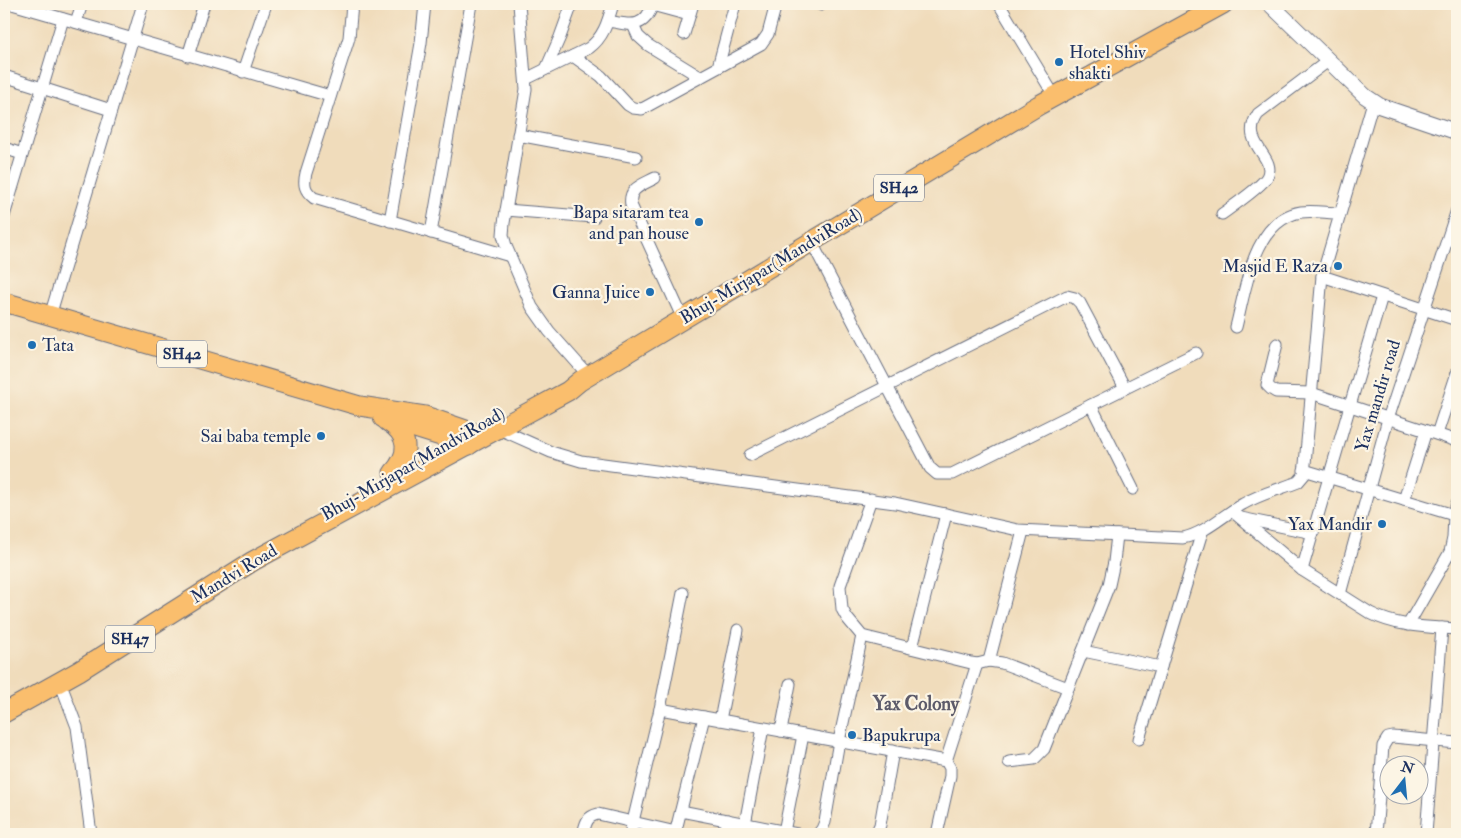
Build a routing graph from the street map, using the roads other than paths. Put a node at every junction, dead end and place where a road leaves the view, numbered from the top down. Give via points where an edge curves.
1 (17, 4) edge
2 (82, 4) edge
3 (143, 4) edge
4 (204, 4) edge
5 (266, 4) edge
6 (352, 4) edge
7 (425, 4) edge
8 (471, 4) edge
9 (519, 4) edge
10 (572, 4) edge
11 (613, 4) edge
12 (652, 4) edge
13 (735, 4) edge
14 (776, 4) edge
15 (999, 4) edge
16 (1223, 4) edge
17 (1270, 4) edge
18 (691, 9) edge
19 (63, 19) junction
20 (608, 21) junction
21 (76, 22) junction
22 (633, 25) junction
23 (684, 34) dead end
24 (132, 39) junction
25 (188, 56) junction
26 (573, 56) junction
27 (1328, 60) junction
28 (718, 67) junction
29 (546, 69) junction
30 (243, 72) junction
31 (4, 76) edge
32 (700, 77) junction
33 (526, 79) junction
34 (42, 88) junction
35 (330, 96) junction
36 (1055, 96) junction
37 (1373, 102) junction
38 (111, 110) junction
39 (1457, 132) edge
40 (518, 135) junction
41 (4, 148) edge
42 (22, 154) junction
43 (636, 157) dead end
44 (655, 178) dead end
45 (506, 210) junction
46 (1457, 210) edge
47 (1340, 213) junction
48 (1222, 214) dead end
49 (4, 216) edge
50 (594, 217) dead end
51 (390, 221) junction
52 (431, 233) junction
53 (811, 241) junction
54 (510, 256) junction
55 (1322, 276) junction
56 (1382, 296) junction
57 (4, 302) edge
58 (1424, 309) junction
59 (50, 316) junction
60 (682, 319) junction
61 (1457, 320) edge
62 (1236, 327) dead end
63 (1277, 344) dead end
64 (1196, 353) dead end
65 (1457, 373) edge
66 (584, 378) junction
67 (888, 387) junction
68 (1125, 388) junction
69 (1311, 393) junction
70 (1091, 405) junction
71 (360, 406) junction
72 (1350, 406) junction
73 (384, 419) junction
74 (1388, 419) junction
75 (1432, 433) junction
76 (474, 436) junction
77 (1457, 441) edge
78 (750, 455) dead end
79 (1304, 470) junction
80 (393, 473) junction
81 (1329, 478) junction
82 (1133, 489) dead end
83 (1369, 489) junction
84 (871, 499) junction
85 (1404, 500) junction
86 (1457, 503) edge
87 (946, 514) junction
88 (1235, 514) junction
89 (1454, 515) junction
90 (1023, 531) junction
91 (1202, 532) junction
92 (1313, 533) junction
93 (1117, 535) junction
94 (1455, 539) edge
95 (253, 561) junction
96 (1302, 570) junction
97 (682, 593) dead end
98 (1340, 594) junction
99 (1408, 625) junction
100 (1442, 628) junction
101 (1457, 629) edge
102 (738, 630) dead end
103 (862, 636) junction
104 (912, 648) junction
105 (1083, 650) junction
106 (989, 661) junction
107 (977, 664) junction
108 (1161, 667) junction
109 (60, 682) junction
110 (790, 684) dead end
111 (1068, 688) junction
112 (660, 709) junction
113 (4, 713) edge
114 (704, 717) junction
115 (720, 720) junction
116 (763, 728) junction
117 (782, 731) junction
118 (803, 735) junction
119 (1139, 739) dead end
120 (840, 741) junction
121 (1433, 742) junction
122 (1457, 743) edge
123 (893, 751) junction
124 (946, 761) junction
125 (1009, 762) dead end
126 (681, 811) junction
127 (728, 820) junction
128 (633, 822) junction
129 (745, 824) junction
130 (784, 832) junction
131 (676, 833) edge
132 (91, 834) edge
133 (583, 834) edge
134 (630, 834) edge
135 (725, 834) edge
136 (797, 834) edge
137 (818, 834) edge
138 (876, 834) edge
139 (937, 834) edge
140 (1376, 834) edge
141 (1426, 834) edge

1 - 19 street
2 - 21 street
3 - 24 street
4 - 25 street
5 - 30 street
6 - 35 street via 348,38
7 - 51 street
8 - 52 street
9 - 33 street
10 - 29 street
11 - 20 street
12 - 18 street
12 - 22 street via 641,23
13 - 28 street
14 - 28 street via 766,39
15 - 36 street
16 - 36 main road, Bhuj-Mirjapar(MandviRoad) / SH42
17 - 27 street
18 - 23 street
19 - 21 street
19 - 34 street
20 - 22 street
20 - 26 street via 596,43
21 - 24 street
22 - 32 street via 638,36 648,45
24 - 25 street
24 - 38 street
25 - 30 street
26 - 29 street
26 - 32 street via 601,76 628,105 637,109
27 - 37 street
27 - 48 street via 1258,114 1251,129 1269,170 1263,182
28 - 32 street
29 - 33 street
30 - 35 street
31 - 34 street
33 - 40 street
34 - 38 street
34 - 42 street
35 - 51 street via 306,174 306,192 314,198
36 - 53 main road, Bhuj-Mirjapar(MandviRoad) / SH42
37 - 39 street
37 - 47 street
38 - 59 street
40 - 43 street
40 - 45 street
41 - 42 street
42 - 49 street
44 - 60 street via 635,189 630,198 631,205
45 - 50 street
45 - 54 street via 503,234
46 - 58 street, Yax mandir road
47 - 55 street
47 - 62 street via 1301,212 1286,217 1263,238
51 - 52 street
52 - 54 street
53 - 60 main road, Bhuj-Mirjapar(MandviRoad) / SH42
53 - 67 street
54 - 66 street via 532,307
55 - 56 street
55 - 69 street
56 - 58 street
56 - 72 street
57 - 59 main road, SH42
58 - 61 street
58 - 74 street, Yax mandir road
59 - 71 main road, SH42
60 - 66 main road, Bhuj-Mirjapar(MandviRoad) / SH42
63 - 69 street via 1267,385 1276,392
64 - 68 street
65 - 75 street
66 - 76 main road, Bhuj-Mirjapar(MandviRoad) / SH42 via 568,391
66 - 76 main road, Bhuj-Mirjapar(MandviRoad) / SH42 via 562,382
67 - 68 street via 1067,296 1080,303
67 - 70 street via 930,468 943,475 952,474
67 - 78 street
68 - 70 street
69 - 72 street
69 - 79 street
70 - 82 street
71 - 73 main road, SH42
71 - 76 main road, SH42 via 426,416
72 - 74 street
72 - 81 street
73 - 76 main road, SH42
73 - 80 main road, SH42 via 401,432 404,440 402,463
74 - 75 street
74 - 83 street, Yax mandir road
75 - 77 street
75 - 85 street
76 - 80 main road, Bhuj-Mirjapar(MandviRoad) / SH47
76 - 84 street via 551,452 580,462
76 - 95 main road, Mandvi Road / SH47
79 - 81 street
79 - 88 street via 1298,482 1252,499
80 - 95 main road, Bhuj-Mirjapar(MandviRoad) / SH47
81 - 83 street
81 - 92 street
83 - 85 street
83 - 98 street, Yax mandir road
84 - 87 street
84 - 103 street via 840,586 842,609
85 - 89 street
86 - 89 street
87 - 90 street
87 - 104 street
88 - 91 street
88 - 92 street
88 - 96 street
89 - 94 street
90 - 93 street
90 - 106 street
91 - 93 street via 1183,538
91 - 108 street
92 - 96 street
93 - 105 street via 1109,585
94 - 99 street
95 - 109 main road, Mandvi Road / SH47
96 - 98 street
97 - 112 street
98 - 99 street via 1380,618
99 - 100 street
100 - 101 street
100 - 121 street
102 - 115 street
103 - 104 street
103 - 120 street
104 - 107 street
105 - 108 street
105 - 111 street
106 - 107 street
106 - 111 street
107 - 124 street
108 - 119 street
109 - 113 main road, Mandvi Road / SH47
109 - 132 street via 77,727
110 - 117 street
111 - 125 street via 1044,749 1034,759
112 - 114 street
112 - 128 street
114 - 115 street
114 - 126 street
115 - 116 street
116 - 117 street
116 - 129 street
117 - 118 street
118 - 120 street
118 - 130 street
120 - 123 street
120 - 137 street via 825,822
121 - 122 street
121 - 140 street via 1393,737 1385,742
121 - 141 street
123 - 124 street
123 - 138 street
124 - 139 street via 950,776
126 - 127 street
126 - 131 street
127 - 129 street
127 - 135 street
128 - 131 street
128 - 133 street via 598,814 588,820
128 - 134 street
129 - 130 street
130 - 136 street

